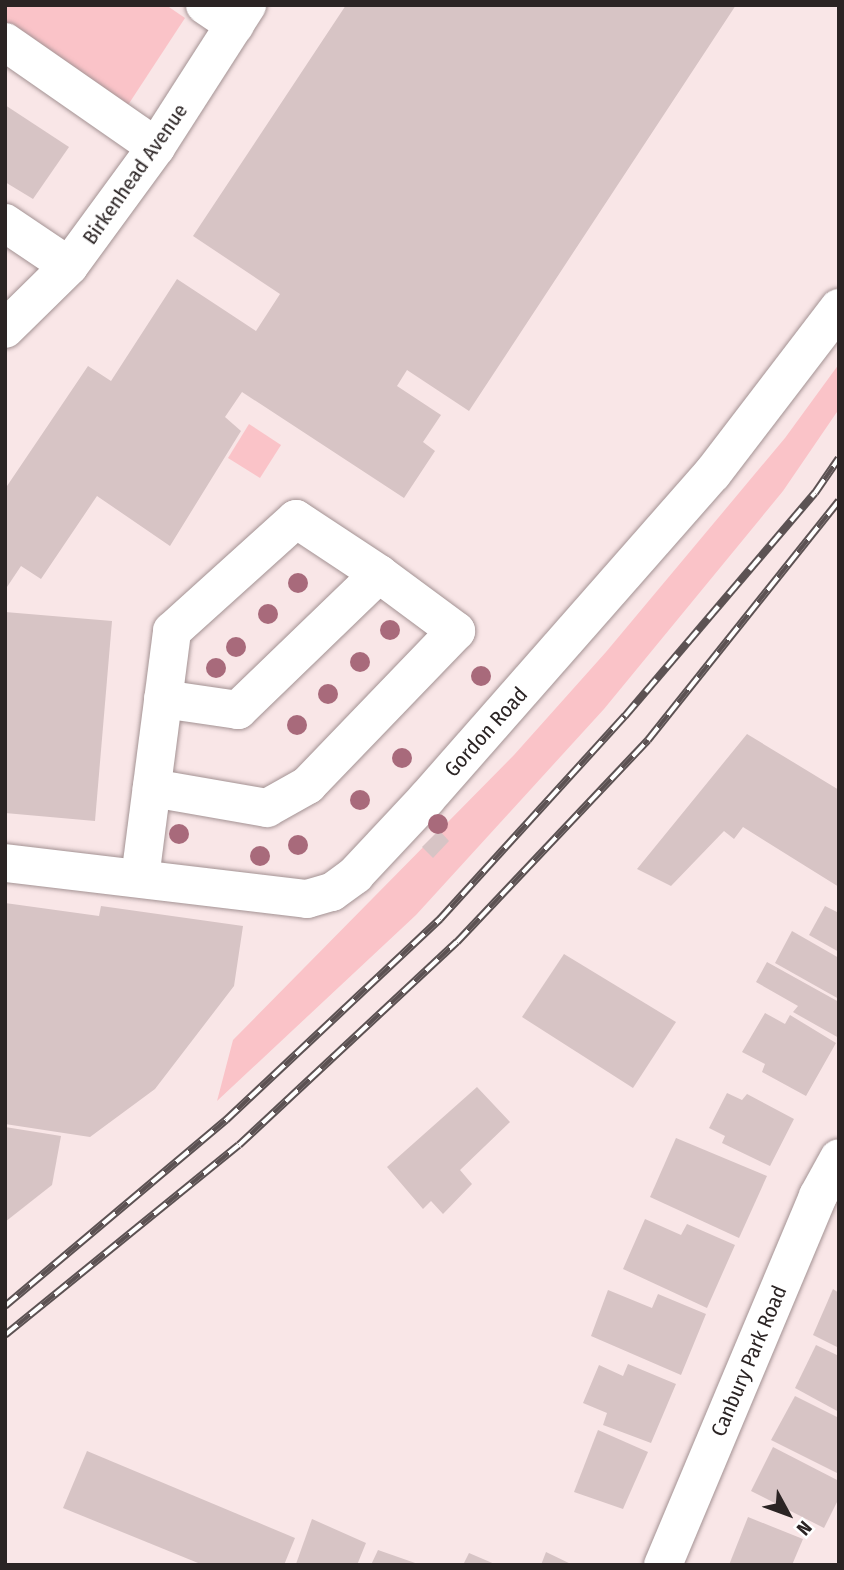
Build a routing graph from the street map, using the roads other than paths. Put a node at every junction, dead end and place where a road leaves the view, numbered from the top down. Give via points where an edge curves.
1 (229, 12) edge
2 (5, 42) edge
3 (156, 147) junction
4 (5, 223) edge
5 (69, 266) junction
6 (839, 308) edge
7 (5, 329) edge
8 (379, 574) junction
9 (163, 699) junction
10 (152, 789) junction
11 (5, 863) edge
12 (140, 878) junction
13 (839, 1158) edge
14 (663, 1565) edge

1 - 3 street, Birkenhead Avenue
2 - 3 street
3 - 5 street, Birkenhead Avenue
4 - 5 street
5 - 7 street, Birkenhead Avenue
6 - 12 street, Gordon Road via 712,474 355,875 332,892 307,899
8 - 9 street via 238,710
8 - 9 street via 296,519 172,631
8 - 10 street via 456,631 308,785 267,807
9 - 10 street
10 - 12 street
11 - 12 street, Gordon Road
13 - 14 street, Canbury Park Road via 818,1196

